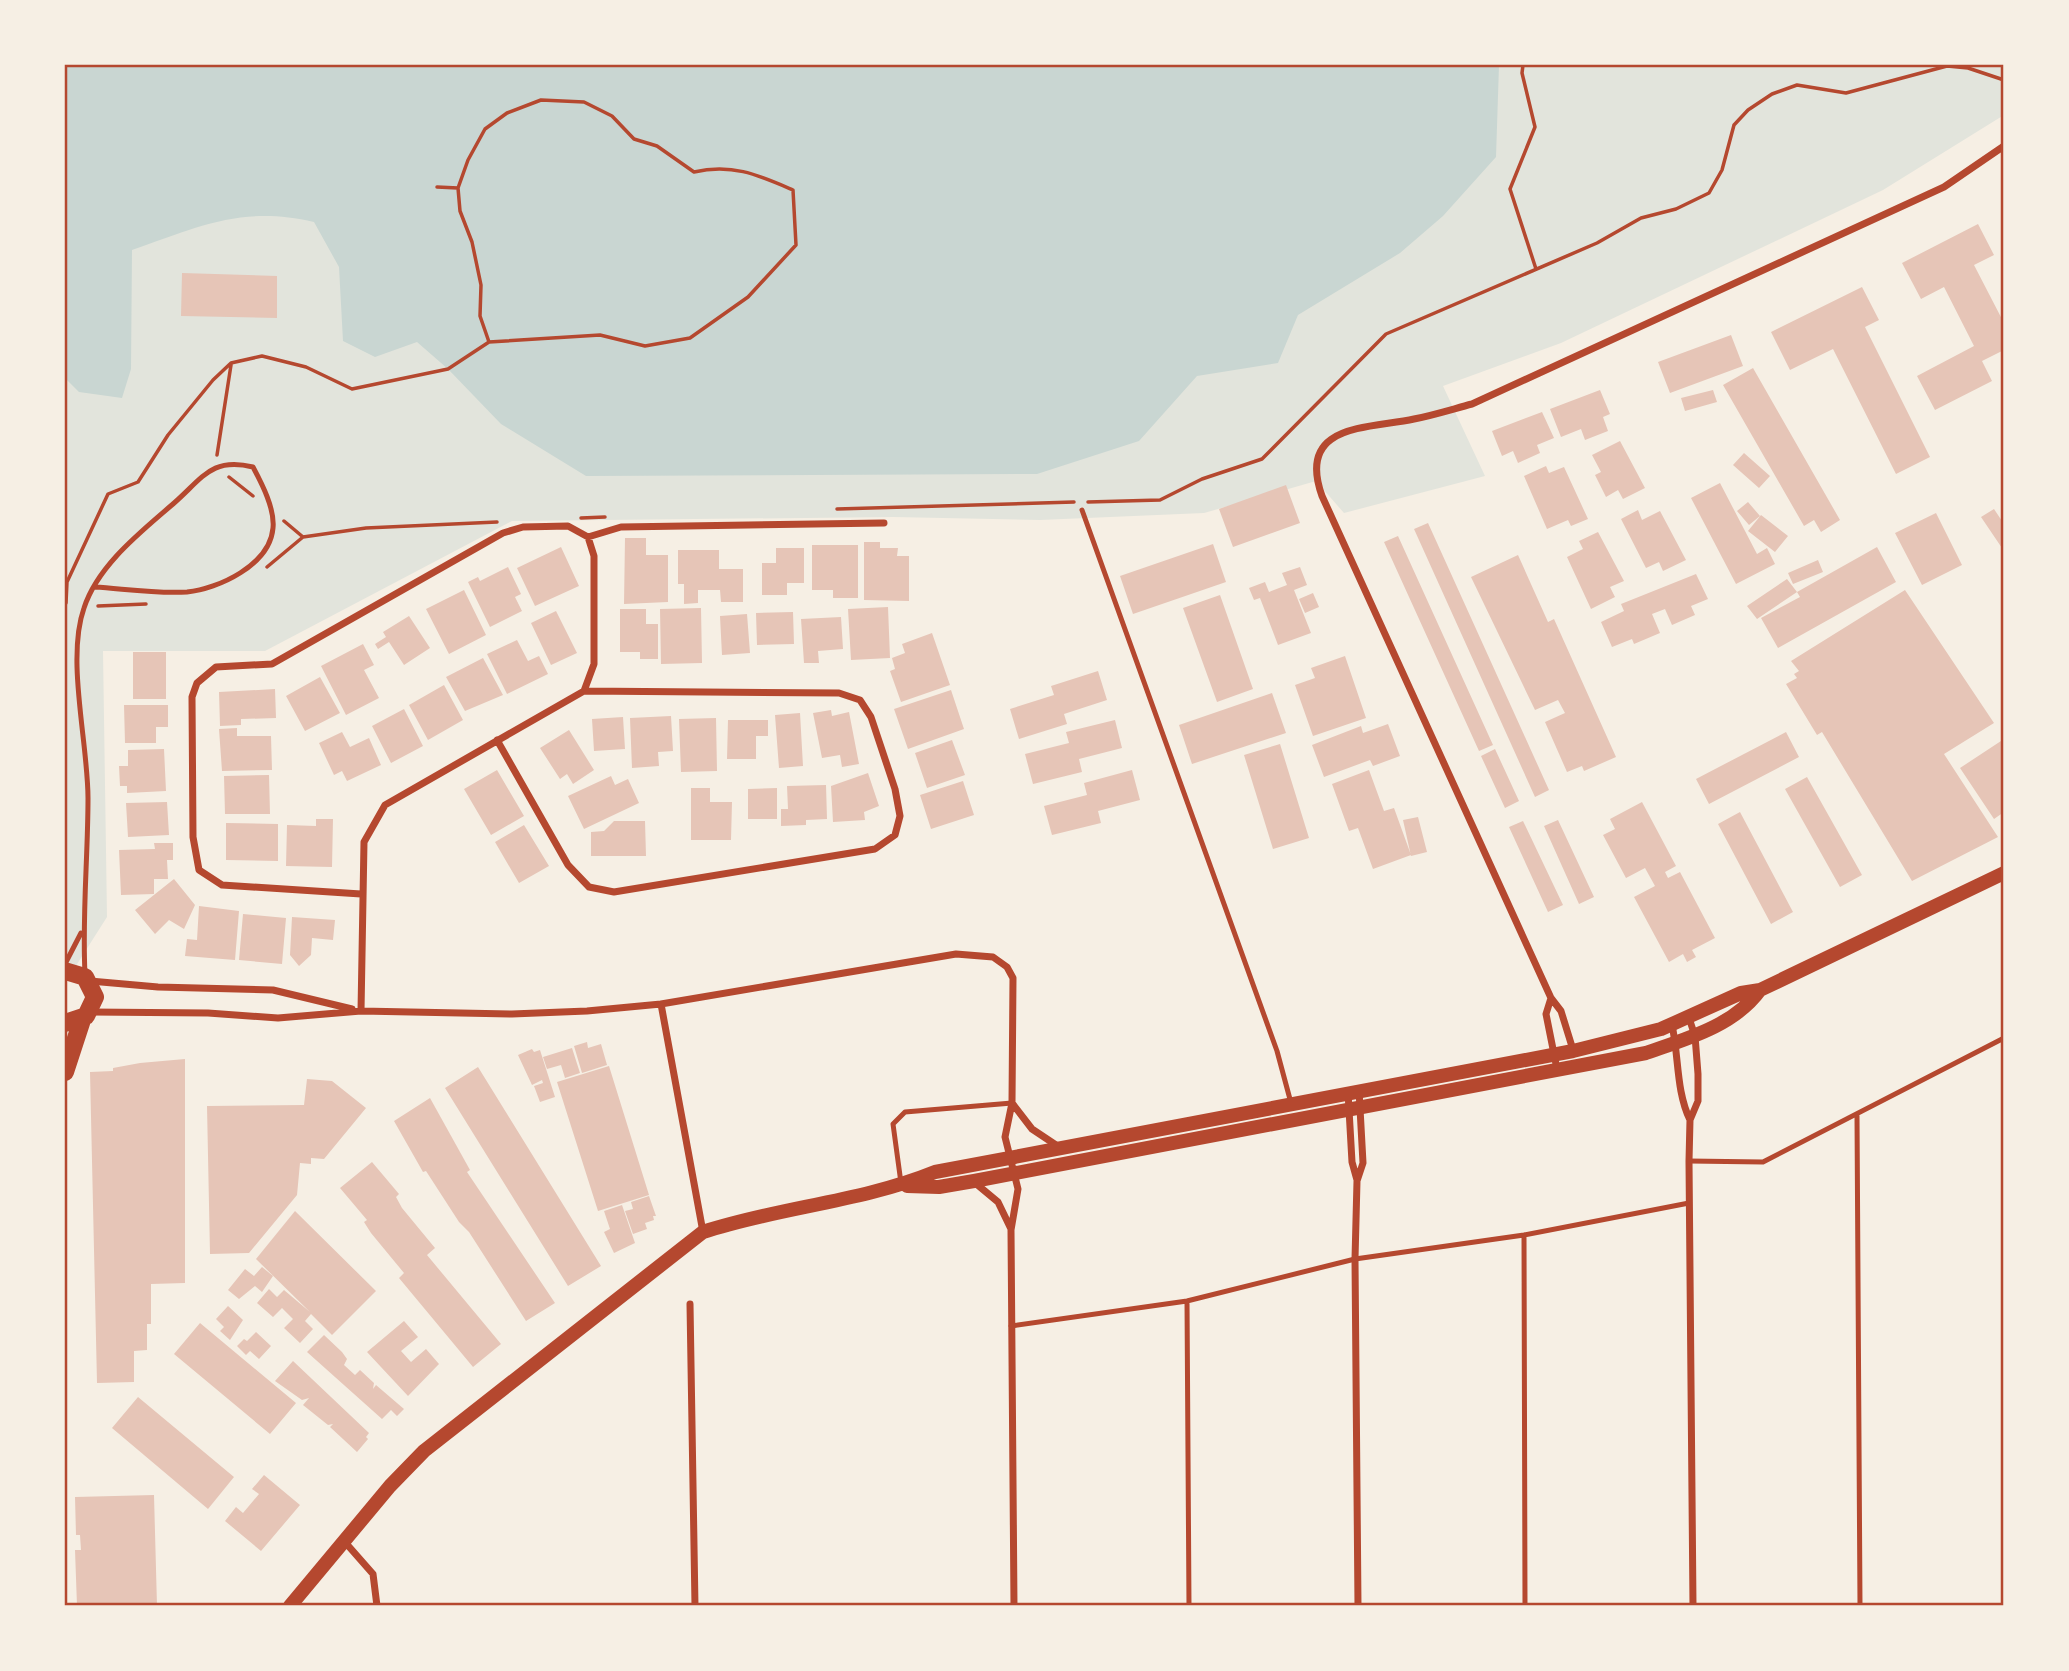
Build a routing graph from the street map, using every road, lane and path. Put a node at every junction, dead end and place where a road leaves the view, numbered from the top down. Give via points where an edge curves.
1 (1524, 65) edge
2 (1946, 65) edge
3 (2004, 80) edge
4 (2004, 146) edge
5 (437, 187) dead end
6 (458, 188) junction
7 (1536, 269) junction
8 (489, 342) junction
9 (827, 509) dead end
10 (1082, 510) dead end
11 (619, 517) dead end
12 (577, 518) dead end
13 (508, 521) dead end
14 (884, 523) dead end
15 (588, 537) junction
16 (265, 570) dead end
17 (95, 587) junction
18 (66, 603) edge
19 (154, 603) dead end
20 (84, 605) junction
21 (584, 691) junction
22 (497, 740) junction
23 (2004, 873) edge
24 (361, 894) junction
25 (83, 930) junction
26 (65, 964) edge
27 (65, 971) edge
28 (87, 979) junction
29 (1760, 990) junction
30 (1551, 998) junction
31 (661, 1004) junction
32 (361, 1011) junction
33 (79, 1018) edge
34 (1689, 1018) junction
35 (1672, 1025) junction
36 (1695, 1036) junction
37 (2004, 1038) edge
38 (1676, 1042) junction
39 (1554, 1054) junction
40 (1575, 1058) junction
41 (1557, 1069) junction
42 (65, 1072) edge
43 (1353, 1091) junction
44 (1012, 1103) junction
45 (1291, 1103) junction
46 (1354, 1109) junction
47 (1857, 1116) junction
48 (1690, 1120) junction
49 (1059, 1147) junction
50 (1009, 1156) junction
51 (1689, 1161) junction
52 (1013, 1174) junction
53 (974, 1181) junction
54 (1357, 1181) junction
55 (902, 1186) junction
56 (1689, 1203) junction
57 (1011, 1230) junction
58 (703, 1232) junction
59 (1524, 1235) junction
60 (1355, 1259) junction
61 (1187, 1301) junction
62 (690, 1304) dead end
63 (1011, 1326) junction
64 (344, 1541) junction
65 (290, 1606) edge
66 (377, 1606) edge
67 (695, 1606) edge
68 (1014, 1606) edge
69 (1189, 1606) edge
70 (1358, 1606) edge
71 (1525, 1606) edge
72 (1693, 1606) edge
73 (1860, 1606) edge

1 - 7 path via 1535,127 1510,189
2 - 3 path
2 - 7 path via 1846,93 1797,85 1772,94 1734,125 1722,170 1709,193 1676,209 1641,218
4 - 30 street via 1944,187 1472,404 1358,427 1333,437 1321,451 1316,481 1322,496
5 - 6 path
6 - 8 path via 481,285 480,316
6 - 8 path via 485,129 507,113 556,99 584,102 612,116 634,139 657,146 694,172 718,166 759,175 793,190 796,245 748,297 690,338 645,346 600,335
7 - 9 path via 1386,334 1262,459 1202,479 1160,500
8 - 18 path via 448,369 352,389 306,367 262,356 232,363 168,435 138,482 108,494 67,582
10 - 45 lane via 1277,1051
11 - 12 path
13 - 16 path via 366,528 303,537
14 - 15 street via 621,527
15 - 21 street via 594,555 594,664
15 - 24 street via 568,526 523,527 503,533 272,664 216,667 197,683 192,697 193,837 199,870 222,885
17 - 17 lane via 188,592 234,576 255,562 273,528 253,467 216,465 134,538
17 - 20 lane
19 - 20 path
20 - 25 lane via 79,626 88,797
21 - 22 street
21 - 22 street via 839,693 860,700 871,717 895,789 900,816 895,835 876,849 614,892 589,887 568,865
22 - 24 street via 384,805 364,842
23 - 29 main road
24 - 32 street
25 - 26 lane
25 - 28 lane
27 - 28 main road
28 - 32 street via 158,987 273,990
28 - 33 main road via 95,997
29 - 34 main road via 1741,993
29 - 36 main road via 1747,1008
30 - 39 street via 1546,1014
30 - 40 street via 1561,1011
31 - 32 street via 512,1014
31 - 44 street via 956,954 993,957 1013,978
31 - 58 street
32 - 33 street via 278,1018 208,1013
33 - 42 main road
34 - 35 main road
34 - 36 street
35 - 38 street
35 - 40 main road
36 - 38 main road
36 - 48 street via 1698,1101
37 - 47 lane
38 - 40 main road via 1646,1053
38 - 48 street via 1682,1103
39 - 40 main road
39 - 41 street
39 - 43 main road
40 - 41 main road
41 - 46 main road
43 - 45 main road
43 - 46 street
43 - 46 street
44 - 49 street via 1032,1129
44 - 50 street via 1005,1137
44 - 55 lane via 905,1112 893,1124
45 - 49 main road
46 - 52 main road
46 - 54 street via 1352,1162
46 - 54 street via 1363,1163
47 - 51 lane via 1763,1162
47 - 73 lane
48 - 51 street
49 - 50 main road
50 - 52 street
50 - 55 main road via 936,1172
51 - 56 street
52 - 53 main road
52 - 57 street via 1017,1189
53 - 55 main road via 939,1187
53 - 57 street via 998,1202
54 - 60 street
55 - 58 main road via 750,1216
56 - 59 lane
56 - 72 street
57 - 63 street
58 - 64 main road via 424,1451
59 - 60 lane
59 - 71 lane
60 - 61 lane
60 - 70 street
61 - 63 lane
61 - 69 lane
62 - 67 street
63 - 68 street
64 - 65 main road
64 - 66 street via 373,1574

